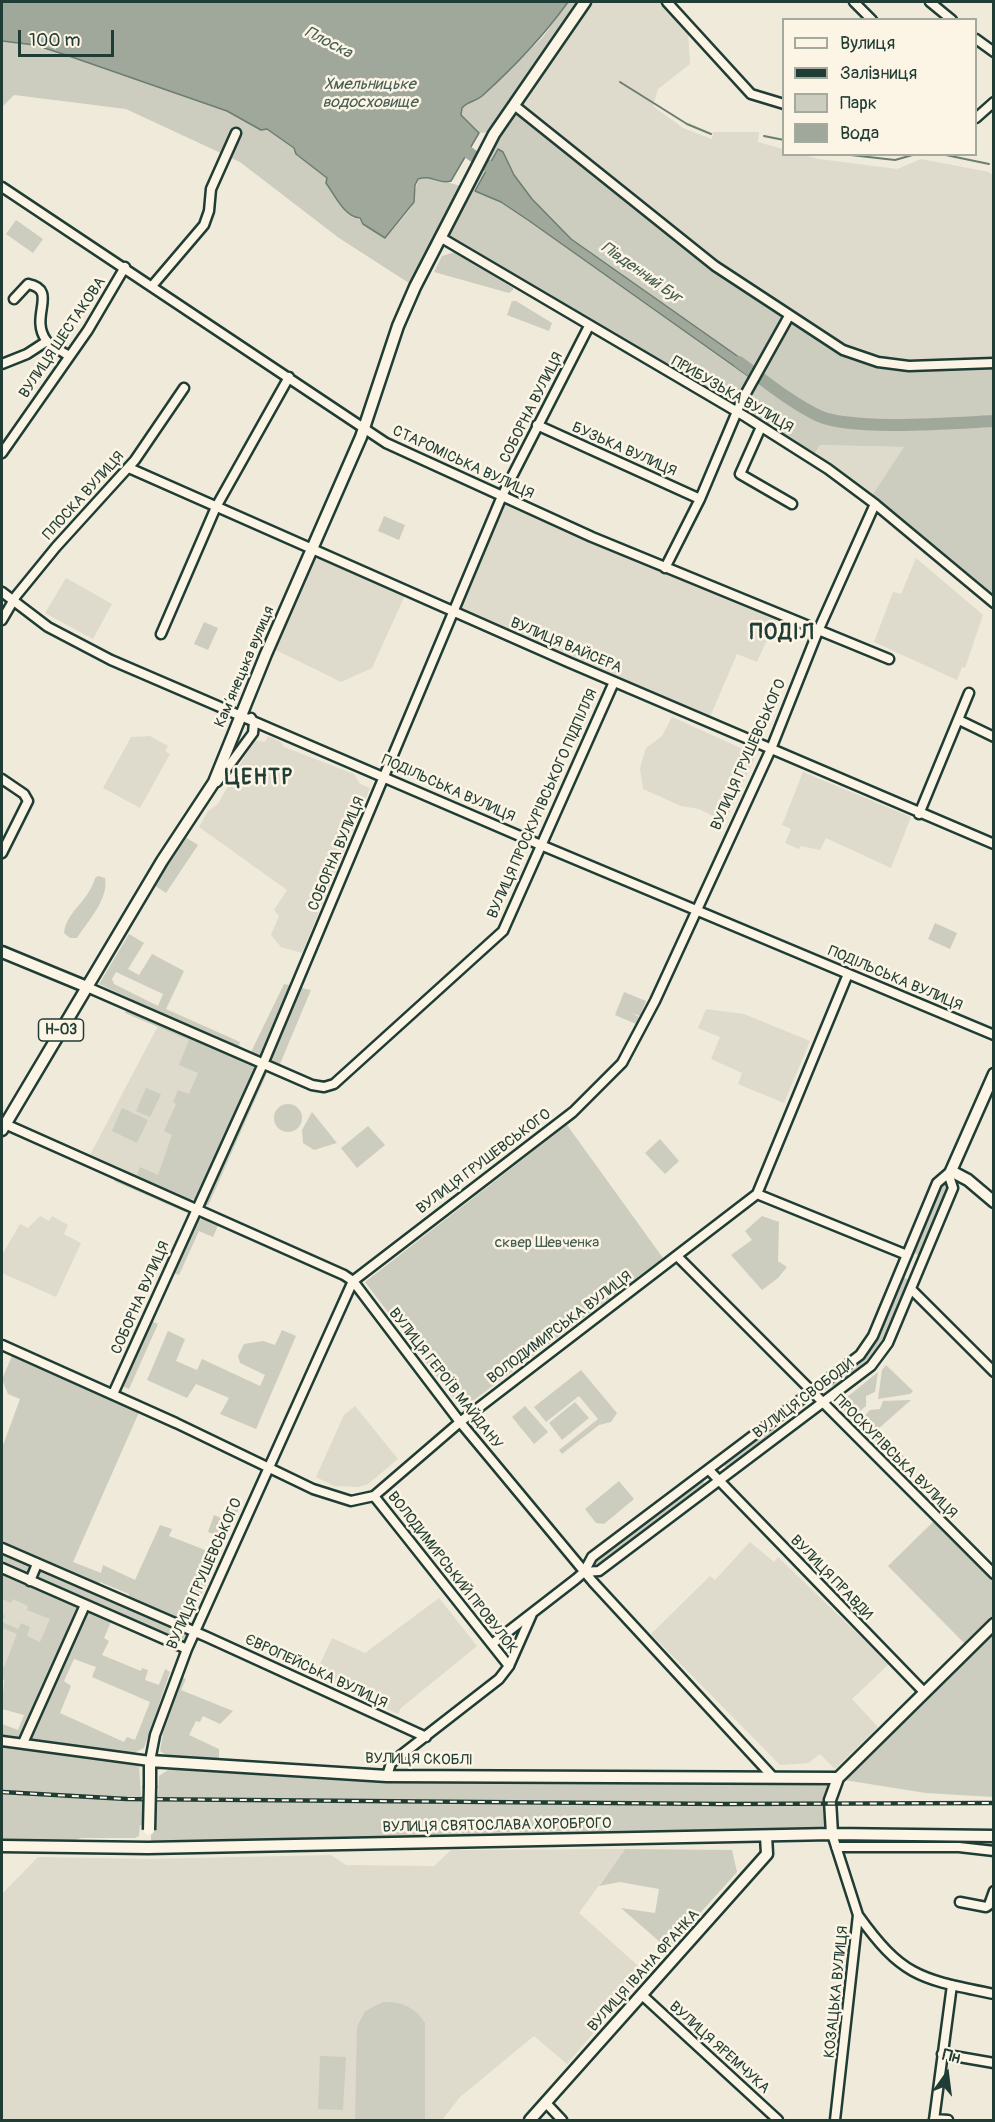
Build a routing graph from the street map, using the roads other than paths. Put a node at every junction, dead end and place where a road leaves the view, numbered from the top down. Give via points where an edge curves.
1 (585, 2) edge
2 (667, 2) edge
3 (854, 2) edge
4 (930, 2) edge
5 (870, 18) edge
6 (950, 18) edge
7 (977, 40) edge
8 (993, 52) edge
9 (993, 102) edge
10 (782, 104) edge
11 (514, 105) junction
12 (977, 115) edge
13 (236, 133) dead end
14 (2, 187) edge
15 (440, 237) junction
16 (124, 267) junction
17 (152, 286) junction
18 (14, 299) dead end
19 (789, 316) junction
20 (589, 326) junction
21 (46, 341) junction
22 (69, 356) junction
23 (993, 363) edge
24 (2, 364) edge
25 (289, 377) junction
26 (184, 388) dead end
27 (736, 413) junction
28 (537, 425) junction
29 (761, 427) junction
30 (364, 428) junction
31 (2, 453) edge
32 (129, 468) junction
33 (502, 496) junction
34 (700, 500) junction
35 (792, 504) dead end
36 (875, 504) junction
37 (216, 507) junction
38 (312, 549) junction
39 (665, 568) junction
40 (2, 592) edge
41 (14, 601) junction
42 (993, 603) edge
43 (453, 611) junction
44 (2, 620) edge
45 (818, 631) junction
46 (161, 634) dead end
47 (889, 659) dead end
48 (614, 682) junction
49 (969, 693) dead end
50 (247, 698) junction
51 (241, 715) junction
52 (253, 720) junction
53 (959, 720) junction
54 (253, 733) junction
55 (285, 734) junction
56 (993, 737) edge
57 (771, 749) junction
58 (384, 776) junction
59 (2, 779) edge
60 (206, 796) junction
61 (918, 813) junction
62 (993, 844) edge
63 (542, 845) junction
64 (2, 853) edge
65 (696, 910) junction
66 (2, 952) edge
67 (848, 974) junction
68 (87, 987) junction
69 (993, 1035) edge
70 (263, 1064) junction
71 (993, 1074) edge
72 (3, 1127) edge
73 (950, 1173) junction
74 (757, 1194) junction
75 (993, 1202) edge
76 (197, 1209) junction
77 (907, 1255) junction
78 (677, 1256) junction
79 (352, 1281) junction
80 (910, 1289) junction
81 (2, 1345) edge
82 (993, 1372) edge
83 (812, 1393) junction
84 (113, 1394) junction
85 (823, 1404) junction
86 (460, 1422) junction
87 (268, 1468) junction
88 (709, 1470) junction
89 (719, 1482) junction
90 (374, 1496) junction
91 (2, 1548) edge
92 (37, 1564) junction
93 (2, 1568) edge
94 (584, 1572) junction
95 (993, 1574) edge
96 (30, 1581) junction
97 (85, 1605) junction
98 (532, 1613) junction
99 (993, 1624) edge
100 (194, 1632) junction
101 (492, 1644) junction
102 (187, 1649) junction
103 (509, 1666) junction
104 (924, 1692) junction
105 (426, 1737) junction
106 (2, 1741) edge
107 (23, 1743) junction
108 (150, 1761) junction
109 (387, 1776) junction
110 (772, 1776) junction
111 (838, 1778) junction
112 (832, 1834) junction
113 (766, 1836) junction
114 (993, 1836) edge
115 (2, 1846) edge
116 (836, 1847) junction
117 (148, 1848) junction
118 (993, 1851) edge
119 (993, 1891) edge
120 (960, 1902) dead end
121 (858, 1915) junction
122 (951, 1985) junction
123 (993, 1994) edge
124 (642, 1995) junction
125 (942, 2054) junction
126 (993, 2063) edge
127 (546, 2103) junction
128 (934, 2120) edge
129 (530, 2121) edge
130 (562, 2121) edge
131 (778, 2121) edge
132 (835, 2121) edge
133 (948, 2121) edge

1 - 11 main road, Камʼянецька вулиця
2 - 10 street via 751,94
3 - 5 street
4 - 6 street
7 - 8 street
9 - 12 street
11 - 15 main road, Камʼянецька вулиця via 494,134
11 - 19 street via 715,266
13 - 17 street via 214,180 204,225
14 - 16 street, СТАРОМІСЬКА ВУЛИЦЯ
15 - 20 street, ПРИБУЗЬКА ВУЛИЦЯ
15 - 30 main road, Камʼянецька вулиця via 398,326
16 - 17 street, СТАРОМІСЬКА ВУЛИЦЯ
16 - 22 street, ВУЛИЦЯ ШЕСТАКОВА
17 - 25 street, СТАРОМІСЬКА ВУЛИЦЯ
18 - 21 street via 24,286 33,285 45,297 38,322
19 - 23 street via 843,350 878,362 909,366
19 - 27 street
20 - 27 street, ПРИБУЗЬКА ВУЛИЦЯ
20 - 28 street, СОБОРНА ВУЛИЦЯ
21 - 22 street
21 - 24 street
22 - 31 street, ВУЛИЦЯ ШЕСТАКОВА
25 - 30 street, СТАРОМІСЬКА ВУЛИЦЯ
25 - 37 street
26 - 32 street, ПЛОСКА ВУЛИЦЯ
27 - 29 street, ПРИБУЗЬКА ВУЛИЦЯ
27 - 34 street
28 - 33 street, СОБОРНА ВУЛИЦЯ
28 - 34 street, БУЗЬКА ВУЛИЦЯ
29 - 35 street via 740,474
29 - 36 street, ПРИБУЗЬКА ВУЛИЦЯ
30 - 33 street, СТАРОМІСЬКА ВУЛИЦЯ via 386,443
30 - 38 main road, Камʼянецька вулиця
32 - 37 street, ВУЛИЦЯ ВАЙСЕРА
32 - 41 street, ПЛОСКА ВУЛИЦЯ via 56,547
33 - 39 street, СТАРОМІСЬКА ВУЛИЦЯ
33 - 43 street, СОБОРНА ВУЛИЦЯ
34 - 39 street
36 - 42 street, ПРИБУЗЬКА ВУЛИЦЯ
36 - 45 street, ВУЛИЦЯ ГРУШЕВСЬКОГО
37 - 38 street, ВУЛИЦЯ ВАЙСЕРА
37 - 46 street
38 - 43 street, ВУЛИЦЯ ВАЙСЕРА
38 - 50 main road, Камʼянецька вулиця
39 - 45 street, СТАРОМІСЬКА ВУЛИЦЯ
40 - 41 street, ПОДІЛЬСЬКА ВУЛИЦЯ
41 - 44 street, ПЛОСКА ВУЛИЦЯ
41 - 51 street, ПОДІЛЬСЬКА ВУЛИЦЯ via 48,627 111,660
43 - 48 street, ВУЛИЦЯ ВАЙСЕРА
43 - 58 street, СОБОРНА ВУЛИЦЯ
45 - 47 street, СТАРОМІСЬКА ВУЛИЦЯ
45 - 57 street, ВУЛИЦЯ ГРУШЕВСЬКОГО
48 - 57 street, ВУЛИЦЯ ВАЙСЕРА
48 - 63 street, ВУЛИЦЯ ПРОСКУРІВСЬКОГО ПІДПІЛЛЯ
49 - 53 street
50 - 51 main road, Камʼянецька вулиця
50 - 52 street via 246,711
51 - 52 street, ПОДІЛЬСЬКА ВУЛИЦЯ
51 - 60 main road, Камʼянецька вулиця / Н-03
52 - 54 street
52 - 55 street, ПОДІЛЬСЬКА ВУЛИЦЯ
53 - 56 street
53 - 61 street
54 - 55 street
54 - 60 street
55 - 58 street, ПОДІЛЬСЬКА ВУЛИЦЯ
57 - 61 street, ВУЛИЦЯ ВАЙСЕРА
57 - 65 street, ВУЛИЦЯ ГРУШЕВСЬКОГО
58 - 63 street, ПОДІЛЬСЬКА ВУЛИЦЯ
58 - 70 street, СОБОРНА ВУЛИЦЯ
59 - 64 street via 28,797 28,806
60 - 68 main road, Камʼянецька вулиця / Н-03
61 - 62 street, ВУЛИЦЯ ВАЙСЕРА
63 - 65 street, ПОДІЛЬСЬКА ВУЛИЦЯ
63 - 70 street, ВУЛИЦЯ ПРОСКУРІВСЬКОГО ПІДПІЛЛЯ via 508,923 485,950 430,995 341,1079 331,1086 318,1087
65 - 67 street, ПОДІЛЬСЬКА ВУЛИЦЯ
65 - 79 street, ВУЛИЦЯ ГРУШЕВСЬКОГО via 646,1020 614,1073 573,1112
66 - 68 main road
67 - 69 street, ПОДІЛЬСЬКА ВУЛИЦЯ
67 - 74 street, ВОЛОДИМИРСЬКА ВУЛИЦЯ
68 - 70 street
68 - 72 main road, Камʼянецька вулиця / Н-03
70 - 76 street, СОБОРНА ВУЛИЦЯ
71 - 73 main road, ВУЛИЦЯ СВОБОДИ
72 - 76 street, ВУЛИЦЯ ГЕРОЇВ МАЙДАНУ
73 - 75 main road via 968,1180
73 - 77 street, ВУЛИЦЯ СВОБОДИ via 937,1183
73 - 80 street, ВУЛИЦЯ СВОБОДИ via 953,1188
74 - 77 street
74 - 78 street, ВОЛОДИМИРСЬКА ВУЛИЦЯ
76 - 79 street, ВУЛИЦЯ ГЕРОЇВ МАЙДАНУ
76 - 84 street, СОБОРНА ВУЛИЦЯ
77 - 83 street, ВУЛИЦЯ СВОБОДИ via 867,1346
78 - 83 street, ПРОСКУРІВСЬКА ВУЛИЦЯ
78 - 86 street, ВОЛОДИМИРСЬКА ВУЛИЦЯ
79 - 86 street, ВУЛИЦЯ ГЕРОЇВ МАЙДАНУ
79 - 87 street, ВУЛИЦЯ ГРУШЕВСЬКОГО
80 - 82 street
80 - 85 street, ВУЛИЦЯ СВОБОДИ via 880,1355 866,1371
81 - 84 street
83 - 85 street, ПРОСКУРІВСЬКА ВУЛИЦЯ
83 - 88 street, ВУЛИЦЯ СВОБОДИ
84 - 87 street
85 - 89 street, ВУЛИЦЯ СВОБОДИ
85 - 95 street, ПРОСКУРІВСЬКА ВУЛИЦЯ
86 - 90 street, ВОЛОДИМИРСЬКА ВУЛИЦЯ
86 - 94 street, ВУЛИЦЯ ГЕРОЇВ МАЙДАНУ
87 - 90 street via 342,1500
87 - 100 street, ВУЛИЦЯ ГРУШЕВСЬКОГО
88 - 89 street, ВУЛИЦЯ ПРАВДИ
88 - 94 street, ВУЛИЦЯ СВОБОДИ via 592,1557
89 - 94 street, ВУЛИЦЯ СВОБОДИ via 599,1572
89 - 104 street, ВУЛИЦЯ ПРАВДИ
90 - 101 street, ВОЛОДИМИРСЬКИЙ ПРОВУЛОК
91 - 92 street, ЄВРОПЕЙСЬКА ВУЛИЦЯ
92 - 96 street
92 - 100 street, ЄВРОПЕЙСЬКА ВУЛИЦЯ
93 - 96 street
94 - 98 street, ВУЛИЦЯ СВОБОДИ
94 - 110 street, ВУЛИЦЯ ГЕРОЇВ МАЙДАНУ
96 - 97 street
97 - 102 street
97 - 107 street
98 - 101 street
98 - 103 street, ВУЛИЦЯ СВОБОДИ
99 - 104 main road
100 - 102 street, ВУЛИЦЯ ГРУШЕВСЬКОГО
100 - 105 street, ЄВРОПЕЙСЬКА ВУЛИЦЯ
101 - 103 street, ВОЛОДИМИРСЬКИЙ ПРОВУЛОК
102 - 108 street, ВУЛИЦЯ ГРУШЕВСЬКОГО
103 - 105 street, ВУЛИЦЯ СВОБОДИ via 495,1683
104 - 111 main road
105 - 109 street, ВУЛИЦЯ СВОБОДИ via 392,1763
106 - 107 street, ВУЛИЦЯ СКОБЛІ
107 - 108 street, ВУЛИЦЯ СКОБЛІ
108 - 109 main road, ВУЛИЦЯ СКОБЛІ
108 - 117 main road, ВУЛИЦЯ ГРУШЕВСЬКОГО, bridge
109 - 110 main road, ВУЛИЦЯ СКОБЛІ
110 - 111 main road, ВУЛИЦЯ СКОБЛІ
111 - 112 main road via 830,1800
112 - 113 main road, ВУЛИЦЯ СВЯТОСЛАВА ХОРОБРОГО
112 - 114 main road, ВУЛИЦЯ СВЯТОСЛАВА ХОРОБРОГО
112 - 116 street, КОЗАЦЬКА ВУЛИЦЯ
113 - 117 main road, ВУЛИЦЯ СВЯТОСЛАВА ХОРОБРОГО
113 - 124 main road, ВУЛИЦЯ ІВАНА ФРАНКА via 767,1854
115 - 117 main road, ВУЛИЦЯ СВЯТОСЛАВА ХОРОБРОГО
116 - 118 street via 959,1847
116 - 121 street, КОЗАЦЬКА ВУЛИЦЯ
119 - 120 street via 986,1907
121 - 122 street via 879,1945 898,1963 914,1974
121 - 132 street, КОЗАЦЬКА ВУЛИЦЯ
122 - 123 street
122 - 125 street
124 - 127 main road, ВУЛИЦЯ ІВАНА ФРАНКА
124 - 131 street, ВУЛИЦЯ ЯРЕМЧУКА
125 - 126 street
125 - 128 street
127 - 129 main road, ВУЛИЦЯ ІВАНА ФРАНКА
127 - 130 street
128 - 133 street

